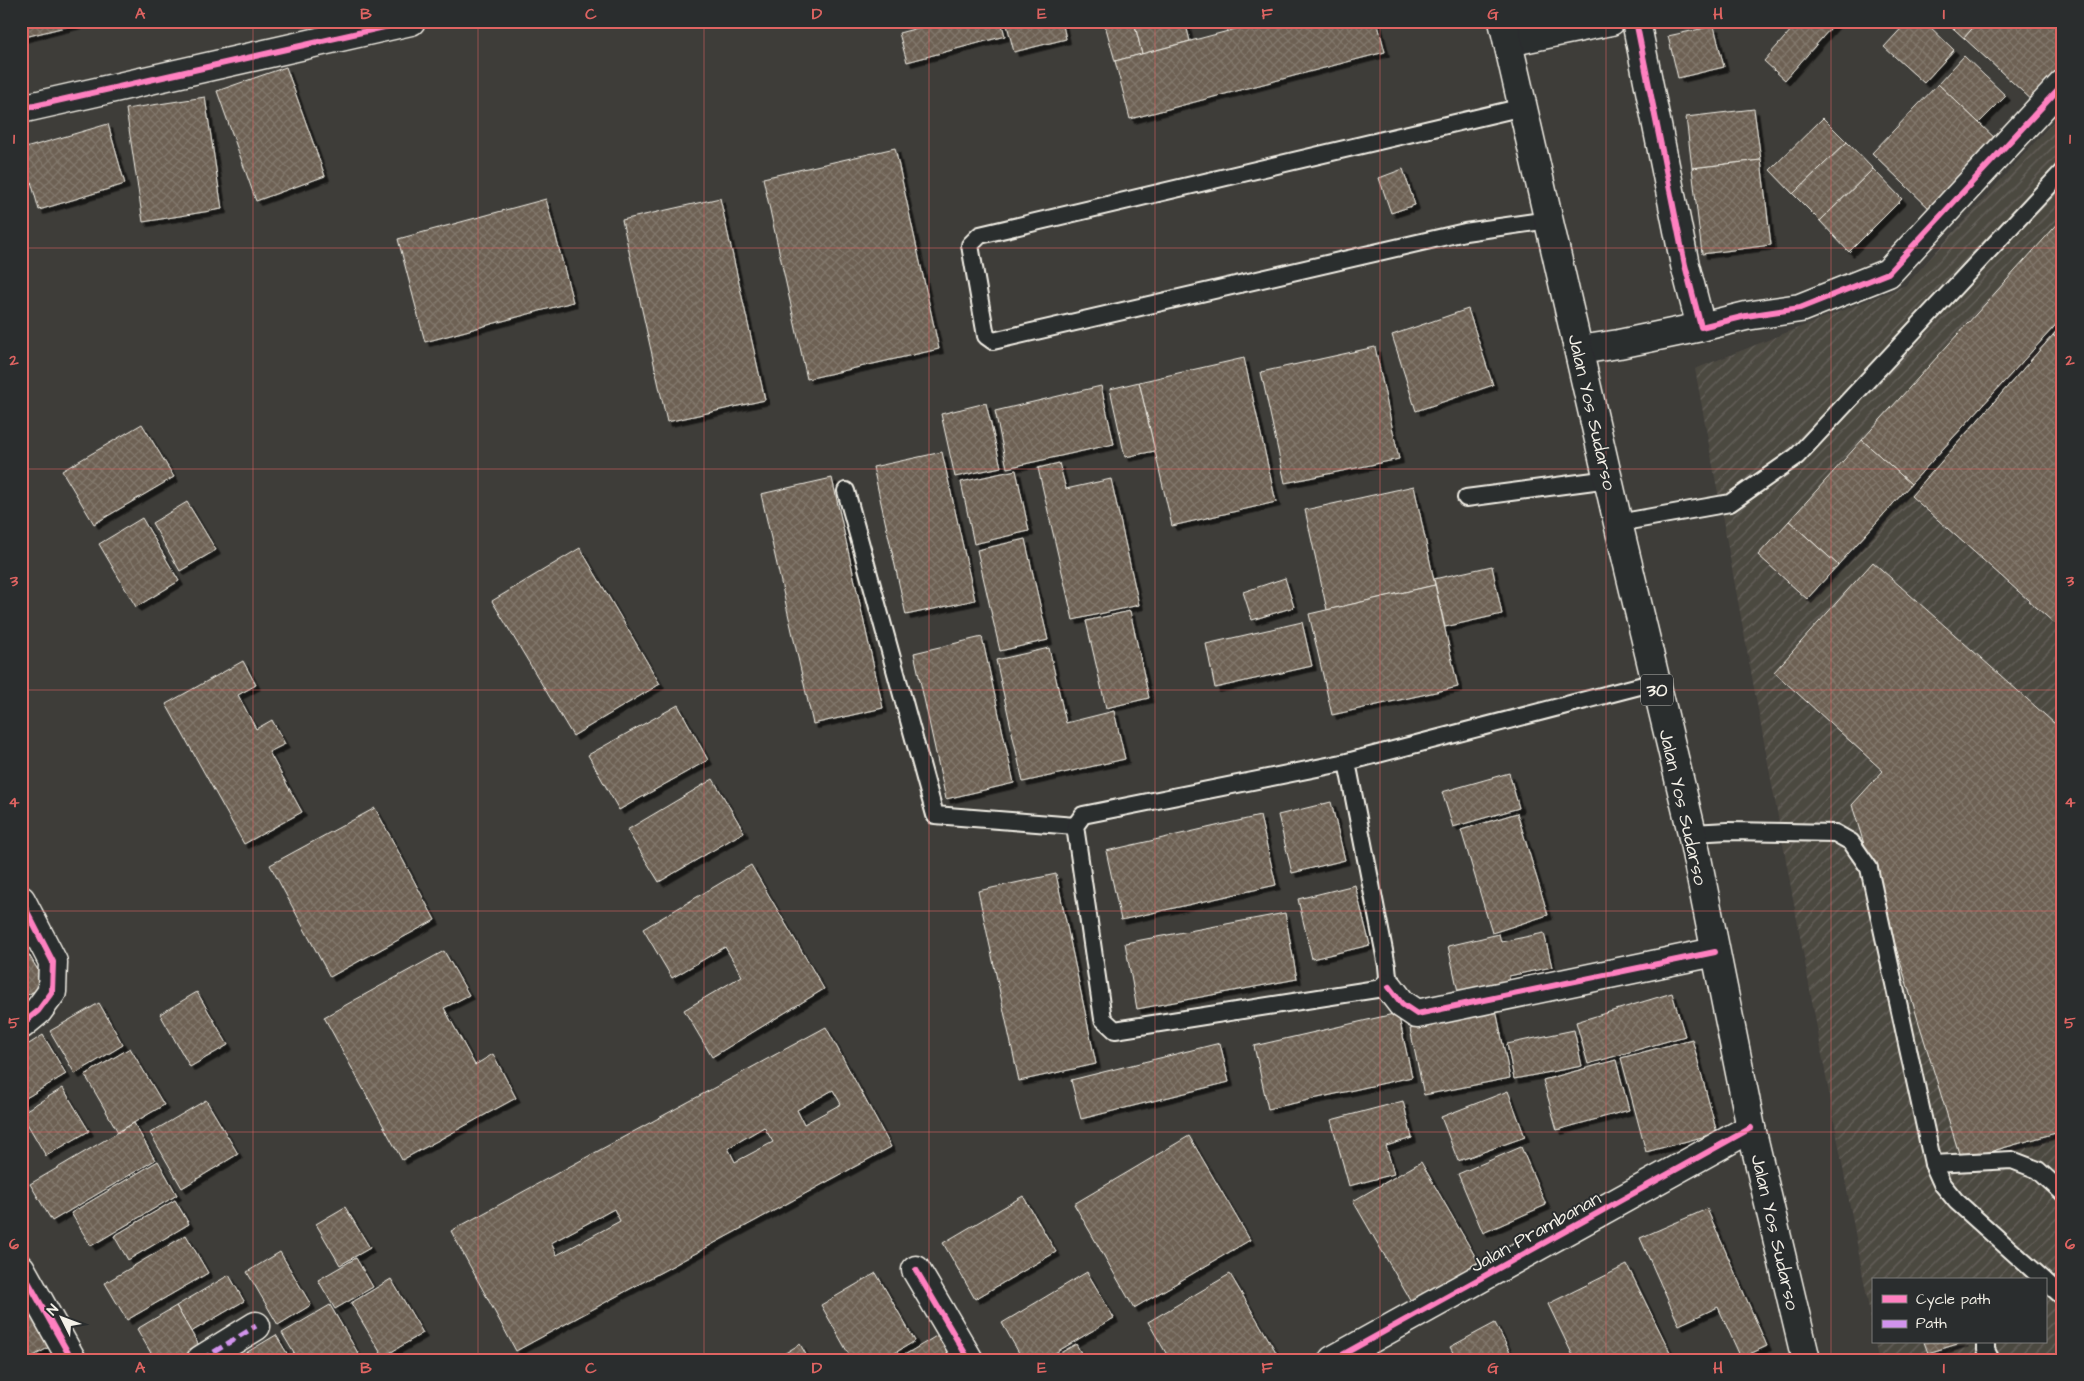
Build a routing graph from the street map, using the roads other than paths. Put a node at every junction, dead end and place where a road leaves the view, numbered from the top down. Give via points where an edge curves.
1 (411, 21) edge
2 (1611, 21) edge
3 (1636, 21) edge
4 (1505, 32) edge
5 (2063, 84) edge
6 (1523, 107) junction
7 (21, 109) edge
8 (2063, 171) edge
9 (1549, 220) junction
10 (1701, 327) junction
11 (1578, 350) junction
12 (1609, 479) junction
13 (846, 490) dead end
14 (1466, 498) dead end
15 (1618, 523) junction
16 (1655, 682) junction
17 (1347, 762) junction
18 (1075, 826) junction
19 (1692, 833) junction
20 (21, 900) edge
21 (1715, 952) junction
22 (1389, 987) junction
23 (21, 1025) edge
24 (1751, 1128) junction
25 (1933, 1164) junction
26 (2063, 1192) edge
27 (21, 1269) edge
28 (916, 1270) dead end
29 (2025, 1273) edge
30 (2039, 1278) edge
31 (2046, 1282) edge
32 (2063, 1297) edge
33 (256, 1326) dead end
34 (1986, 1344) edge
35 (72, 1360) edge
36 (201, 1360) edge
37 (969, 1360) edge
38 (1333, 1360) edge
39 (1806, 1360) edge
40 (1991, 1360) edge

1 - 7 main road
2 - 4 main road
3 - 10 main road via 1685,265
4 - 6 main road, Jalan Yos Sudarso / 30
5 - 10 main road via 1888,273 1800,308
6 - 9 main road, Jalan Yos Sudarso / 30
6 - 9 lane via 980,235 970,244 986,336 993,341 1465,232
8 - 15 lane via 1797,456 1730,503
9 - 11 main road, Jalan Yos Sudarso / 30
10 - 11 main road
11 - 12 main road, Jalan Yos Sudarso / 30
12 - 14 lane
12 - 15 main road, Jalan Yos Sudarso / 30
13 - 18 lane via 935,815
15 - 16 main road, Jalan Yos Sudarso / 30
16 - 17 lane
16 - 19 main road, Jalan Yos Sudarso / 30
17 - 18 lane via 1083,815
17 - 22 lane
18 - 22 lane via 1103,1019 1115,1030
19 - 21 main road, Jalan Yos Sudarso / 30
19 - 25 lane via 1835,833 1852,842 1870,868
20 - 23 main road via 53,962 52,992 38,1011
21 - 22 main road via 1417,1014 1402,1004
21 - 24 main road, Jalan Yos Sudarso / 30
24 - 38 main road, Jalan Prambanan
24 - 39 main road, Jalan Yos Sudarso / 30
25 - 26 lane via 2012,1160 2038,1170
25 - 29 lane via 1942,1184 1956,1201
27 - 35 main road
28 - 37 main road
29 - 30 lane
31 - 32 lane
33 - 36 main road
34 - 40 lane

